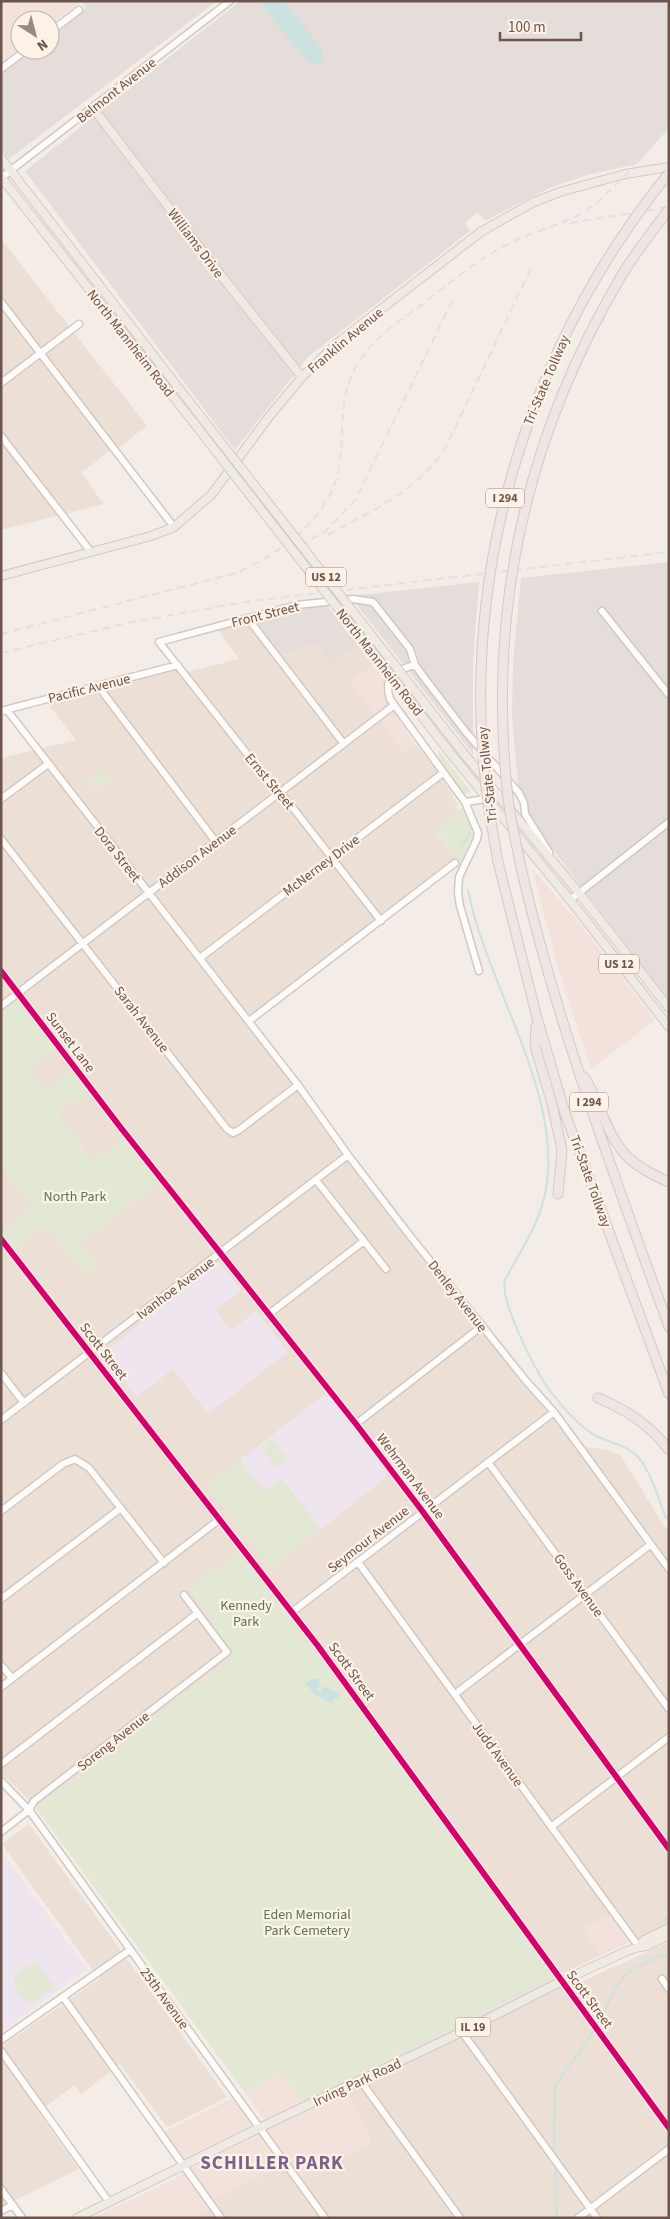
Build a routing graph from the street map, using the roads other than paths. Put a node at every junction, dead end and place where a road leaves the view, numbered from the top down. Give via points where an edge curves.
1 (230, 1) edge
2 (79, 10) dead end
3 (60, 24) edge
4 (13, 60) edge
5 (1, 69) edge
6 (93, 108) junction
7 (1, 158) edge
8 (669, 167) edge
9 (11, 171) junction
10 (669, 172) edge
11 (2, 178) edge
12 (669, 209) edge
13 (1, 302) edge
14 (79, 324) dead end
15 (41, 353) junction
16 (302, 377) junction
17 (1, 384) edge
18 (1, 436) edge
19 (174, 527) junction
20 (91, 552) junction
21 (2, 574) edge
22 (602, 611) dead end
23 (249, 618) junction
24 (159, 642) joint
25 (178, 665) junction
26 (415, 665) junction
27 (98, 686) junction
28 (669, 695) edge
29 (393, 706) junction
30 (4, 711) edge
31 (344, 744) junction
32 (48, 764) junction
33 (443, 772) junction
34 (279, 793) junction
35 (519, 793) junction
36 (486, 799) junction
37 (1, 800) edge
38 (465, 802) junction
39 (513, 813) junction
40 (669, 822) edge
41 (1, 839) edge
42 (216, 842) junction
43 (331, 858) junction
44 (456, 863) dead end
45 (560, 870) junction
46 (579, 893) junction
47 (149, 894) junction
48 (570, 900) junction
49 (381, 921) junction
50 (83, 944) junction
51 (200, 958) junction
52 (479, 971) dead end
53 (1, 972) edge
54 (18, 993) junction
55 (1, 1006) edge
56 (669, 1008) edge
57 (537, 1018) junction
58 (249, 1021) junction
59 (669, 1027) edge
60 (577, 1066) junction
61 (298, 1085) junction
62 (121, 1128) joint
63 (348, 1156) junction
64 (316, 1180) junction
65 (669, 1182) edge
66 (558, 1194) dead end
67 (1, 1239) edge
68 (364, 1241) junction
69 (221, 1253) junction
70 (386, 1269) dead end
71 (269, 1314) junction
72 (482, 1326) junction
73 (669, 1328) edge
74 (90, 1353) junction
75 (1, 1373) edge
76 (669, 1394) edge
77 (598, 1398) dead end
78 (24, 1403) junction
79 (554, 1412) junction
80 (1, 1420) edge
81 (356, 1424) junction
82 (669, 1450) edge
83 (488, 1462) junction
84 (121, 1508) junction
85 (1, 1511) edge
86 (423, 1512) junction
87 (220, 1520) junction
88 (650, 1545) junction
89 (358, 1562) junction
90 (164, 1563) junction
91 (669, 1569) edge
92 (586, 1594) junction
93 (184, 1595) dead end
94 (1, 1599) edge
95 (292, 1612) junction
96 (198, 1613) junction
97 (520, 1645) junction
98 (1, 1664) edge
99 (12, 1678) junction
100 (1, 1686) edge
101 (455, 1694) junction
102 (669, 1709) edge
103 (669, 1737) edge
104 (1, 1764) edge
105 (616, 1777) junction
106 (1, 1781) edge
107 (30, 1810) junction
108 (551, 1827) junction
109 (1, 1832) edge
110 (669, 1850) edge
111 (669, 1928) edge
112 (669, 1935) edge
113 (639, 1947) junction
114 (130, 1950) junction
115 (662, 1979) dead end
116 (562, 1981) junction
117 (669, 1989) edge
118 (63, 1997) junction
119 (462, 2032) junction
120 (1, 2040) edge
121 (1, 2051) edge
122 (360, 2080) junction
123 (259, 2128) junction
124 (669, 2128) edge
125 (669, 2149) edge
126 (184, 2166) junction
127 (1, 2189) edge
128 (109, 2202) junction
129 (13, 2205) junction
130 (590, 2208) junction
131 (1, 2211) edge
132 (22, 2218) edge
133 (77, 2218) edge
134 (221, 2218) edge
135 (325, 2218) edge
136 (460, 2218) edge
137 (578, 2218) edge
138 (598, 2218) edge

1 - 6 street, Belmont Avenue
2 - 3 street
4 - 5 street
6 - 9 street, Belmont Avenue
6 - 16 main road, Williams Drive
7 - 9 main road, North Mannheim Road / US 12
8 - 16 main road, Franklin Avenue via 579,186 534,202 496,222 344,338
9 - 11 street, Belmont Avenue
9 - 39 main road, North Mannheim Road / US 12, bridge
10 - 57 highway, Tri-State Tollway / I 294, bridge via 616,245 578,308 553,359 514,463 500,518 487,594 482,665 486,788 498,862
11 - 36 main road, North Mannheim Road / US 12, bridge
12 - 60 highway, Tri-State Tollway / I 294, bridge via 620,278 564,386 535,466 512,566 506,616 502,696 508,799 539,944
13 - 15 street
14 - 15 street
15 - 17 street
15 - 19 street
16 - 19 main road, Franklin Avenue via 212,494
18 - 20 street
19 - 20 main road, Franklin Avenue
20 - 21 main road, Franklin Avenue
22 - 28 street
23 - 24 street, Front Street
23 - 26 street, Front Street via 320,601 353,599 373,602 410,650
23 - 31 street
24 - 25 street, Ernst Street
25 - 27 street, Pacific Avenue
25 - 34 street, Ernst Street
26 - 29 street via 401,668 389,680 387,688
26 - 35 street
27 - 30 street, Pacific Avenue
27 - 42 street
29 - 31 street, Addison Avenue
29 - 33 street
30 - 32 street, Dora Street
31 - 34 street, Addison Avenue
32 - 37 street
32 - 47 street, Dora Street
33 - 38 street
33 - 43 street, McNerney Drive
34 - 42 street, Addison Avenue
34 - 43 street, Ernst Street
35 - 39 street via 520,806
35 - 45 street via 525,814
36 - 38 street
36 - 48 main road, North Mannheim Road / US 12
38 - 52 street via 478,833 459,877 458,893
39 - 45 main road, North Mannheim Road / US 12
40 - 46 street
41 - 50 street, Sarah Avenue
42 - 47 street, Addison Avenue
43 - 49 street, Ernst Street
43 - 51 street, McNerney Drive
44 - 49 street
45 - 46 main road, North Mannheim Road / US 12
46 - 48 street
46 - 56 main road, North Mannheim Road / US 12
47 - 50 street, Addison Avenue
47 - 51 street, Dora Street
48 - 59 main road, North Mannheim Road / US 12
49 - 58 street
50 - 54 street, Addison Avenue
50 - 61 street, Sarah Avenue via 233,1133
51 - 58 street, Dora Street
53 - 54 street, Sunset Lane
54 - 55 street, Addison Avenue
54 - 62 street, Sunset Lane
57 - 66 highway via 535,1046 562,1150
57 - 76 highway, Tri-State Tollway / I 294 via 565,1113
58 - 61 street, Denley Avenue
60 - 65 highway via 628,1158
60 - 73 highway, Tri-State Tollway / I 294
61 - 63 street, Denley Avenue
62 - 69 street, Wehrman Avenue
63 - 64 street, Ivanhoe Avenue
63 - 72 street, Denley Avenue
64 - 68 street
64 - 69 street, Ivanhoe Avenue
67 - 74 street, Scott Street
68 - 70 street
68 - 71 street
69 - 71 street, Wehrman Avenue
69 - 74 street, Ivanhoe Avenue
71 - 81 street, Wehrman Avenue
72 - 79 street, Denley Avenue
72 - 81 street
74 - 78 street, Ivanhoe Avenue
74 - 87 street, Scott Street
75 - 78 street
77 - 82 highway via 640,1420
78 - 80 street, Ivanhoe Avenue
79 - 83 street, Seymour Avenue
79 - 88 street, Denley Avenue
81 - 86 street, Wehrman Avenue
83 - 86 street, Seymour Avenue
83 - 92 street, Goss Avenue
84 - 85 street via 86,1464 75,1459 63,1464
84 - 90 street
84 - 94 street
86 - 89 street, Seymour Avenue
86 - 97 street, Wehrman Avenue
87 - 90 street
87 - 95 street, Scott Street
88 - 91 street, Denley Avenue
88 - 92 street
89 - 95 street, Seymour Avenue
89 - 101 street, Judd Avenue
90 - 99 street
92 - 97 street
92 - 102 street, Goss Avenue
93 - 96 street
95 - 116 street, Scott Street
96 - 104 street
96 - 107 street, Soreng Avenue via 228,1652 34,1801
97 - 101 street
97 - 105 street, Wehrman Avenue
98 - 99 street
99 - 100 street
101 - 108 street, Judd Avenue
103 - 105 street
105 - 108 street
105 - 110 street, Wehrman Avenue
106 - 107 street, 25th Avenue
107 - 109 street, Soreng Avenue
107 - 114 street, 25th Avenue
108 - 113 street, Judd Avenue
111 - 113 main road, Irving Park Road / IL 19 via 644,1940
112 - 113 main road, Irving Park Road / IL 19
113 - 116 main road, Irving Park Road / IL 19
114 - 118 street
114 - 123 street, 25th Avenue
115 - 117 street
116 - 119 main road, Irving Park Road / IL 19
116 - 124 street, Scott Street
118 - 120 street
118 - 126 street
119 - 122 main road, Irving Park Road / IL 19
119 - 130 street
121 - 128 street
122 - 123 main road, Irving Park Road / IL 19
122 - 136 street
123 - 126 main road, Irving Park Road / IL 19
123 - 135 street, 25th Avenue
125 - 130 street
126 - 128 main road, Irving Park Road / IL 19
126 - 134 street
127 - 129 street
128 - 133 main road, Irving Park Road / IL 19
129 - 131 street
129 - 132 street
130 - 137 street
130 - 138 street

